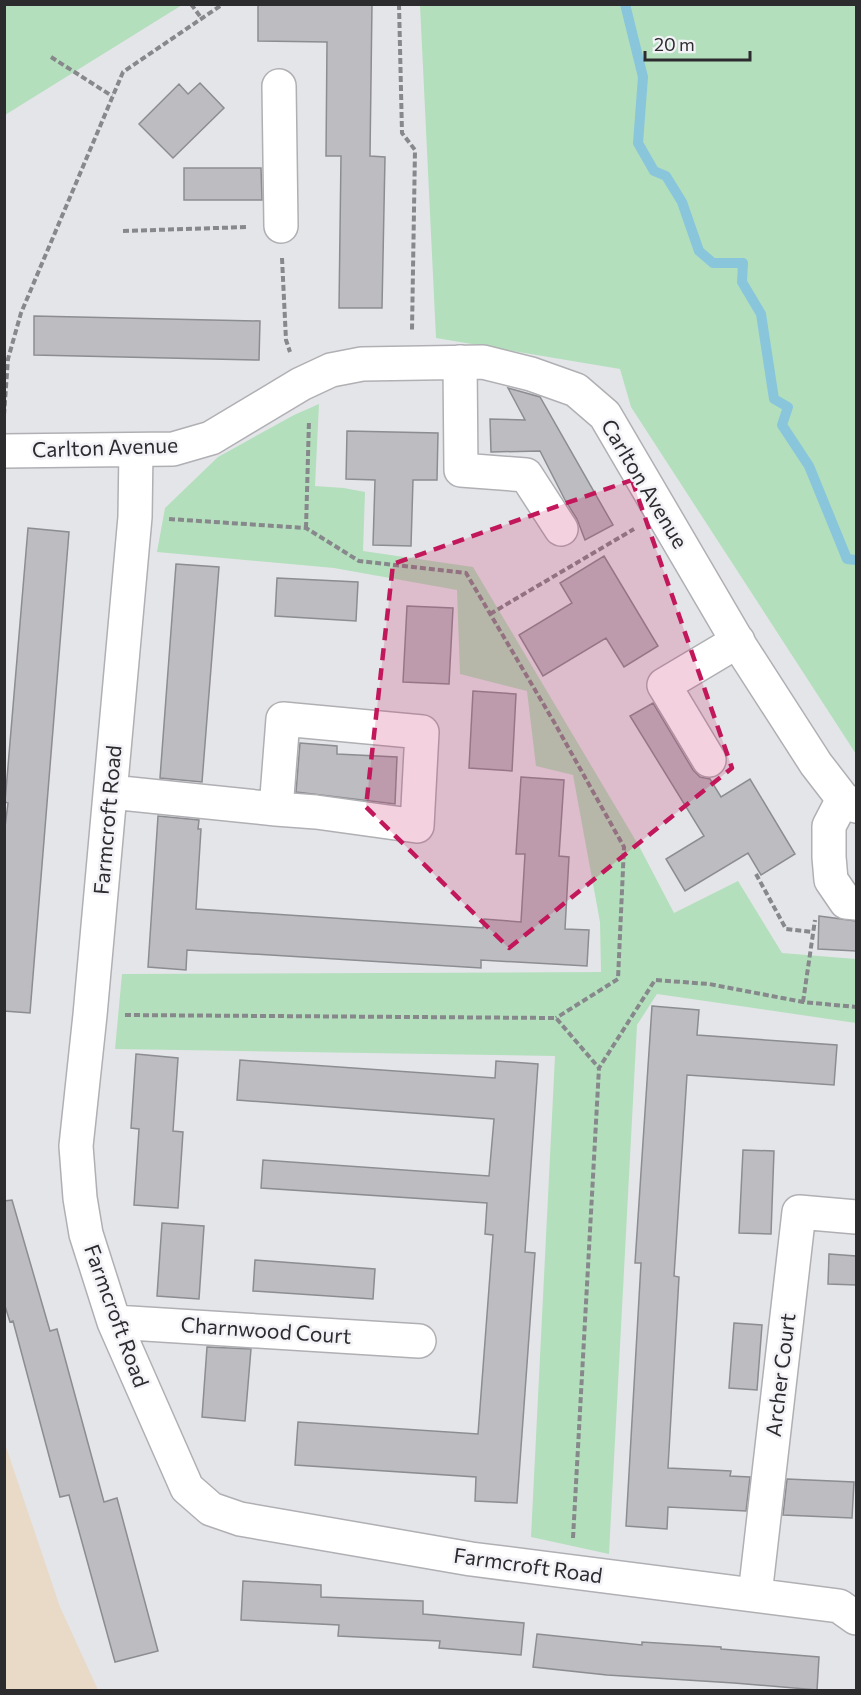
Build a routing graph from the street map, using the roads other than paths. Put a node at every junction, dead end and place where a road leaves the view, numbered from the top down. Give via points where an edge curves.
1 (279, 86) dead end
2 (280, 226) road end
3 (460, 362) junction
4 (136, 450) junction
5 (4, 451) edge
6 (561, 529) dead end
7 (738, 641) junction
8 (709, 760) dead end
9 (111, 792) junction
10 (850, 803) edge
11 (276, 809) junction
12 (856, 903) edge
13 (856, 1217) edge
14 (114, 1322) junction
15 (419, 1341) dead end
16 (755, 1595) junction
17 (856, 1618) edge

1 - 2 street
3 - 4 street, Carlton Avenue via 331,370 211,438 173,449
3 - 6 street via 461,470 526,475
3 - 7 street, Carlton Avenue via 483,362 576,390 605,415
4 - 5 street, Carlton Avenue
4 - 9 street, Farmcroft Road via 135,517
7 - 8 street via 664,686
7 - 10 street, Carlton Avenue via 816,764
9 - 11 street
9 - 14 street, Farmcroft Road via 76,1146 86,1234
10 - 12 street via 829,826 831,880 846,902
11 - 11 street via 283,719 422,732 417,826
13 - 16 street, Archer Court via 799,1212
14 - 15 street, Charnwood Court
14 - 16 street, Farmcroft Road via 187,1488 211,1509 240,1519 471,1559
16 - 17 street, Farmcroft Road via 839,1606

